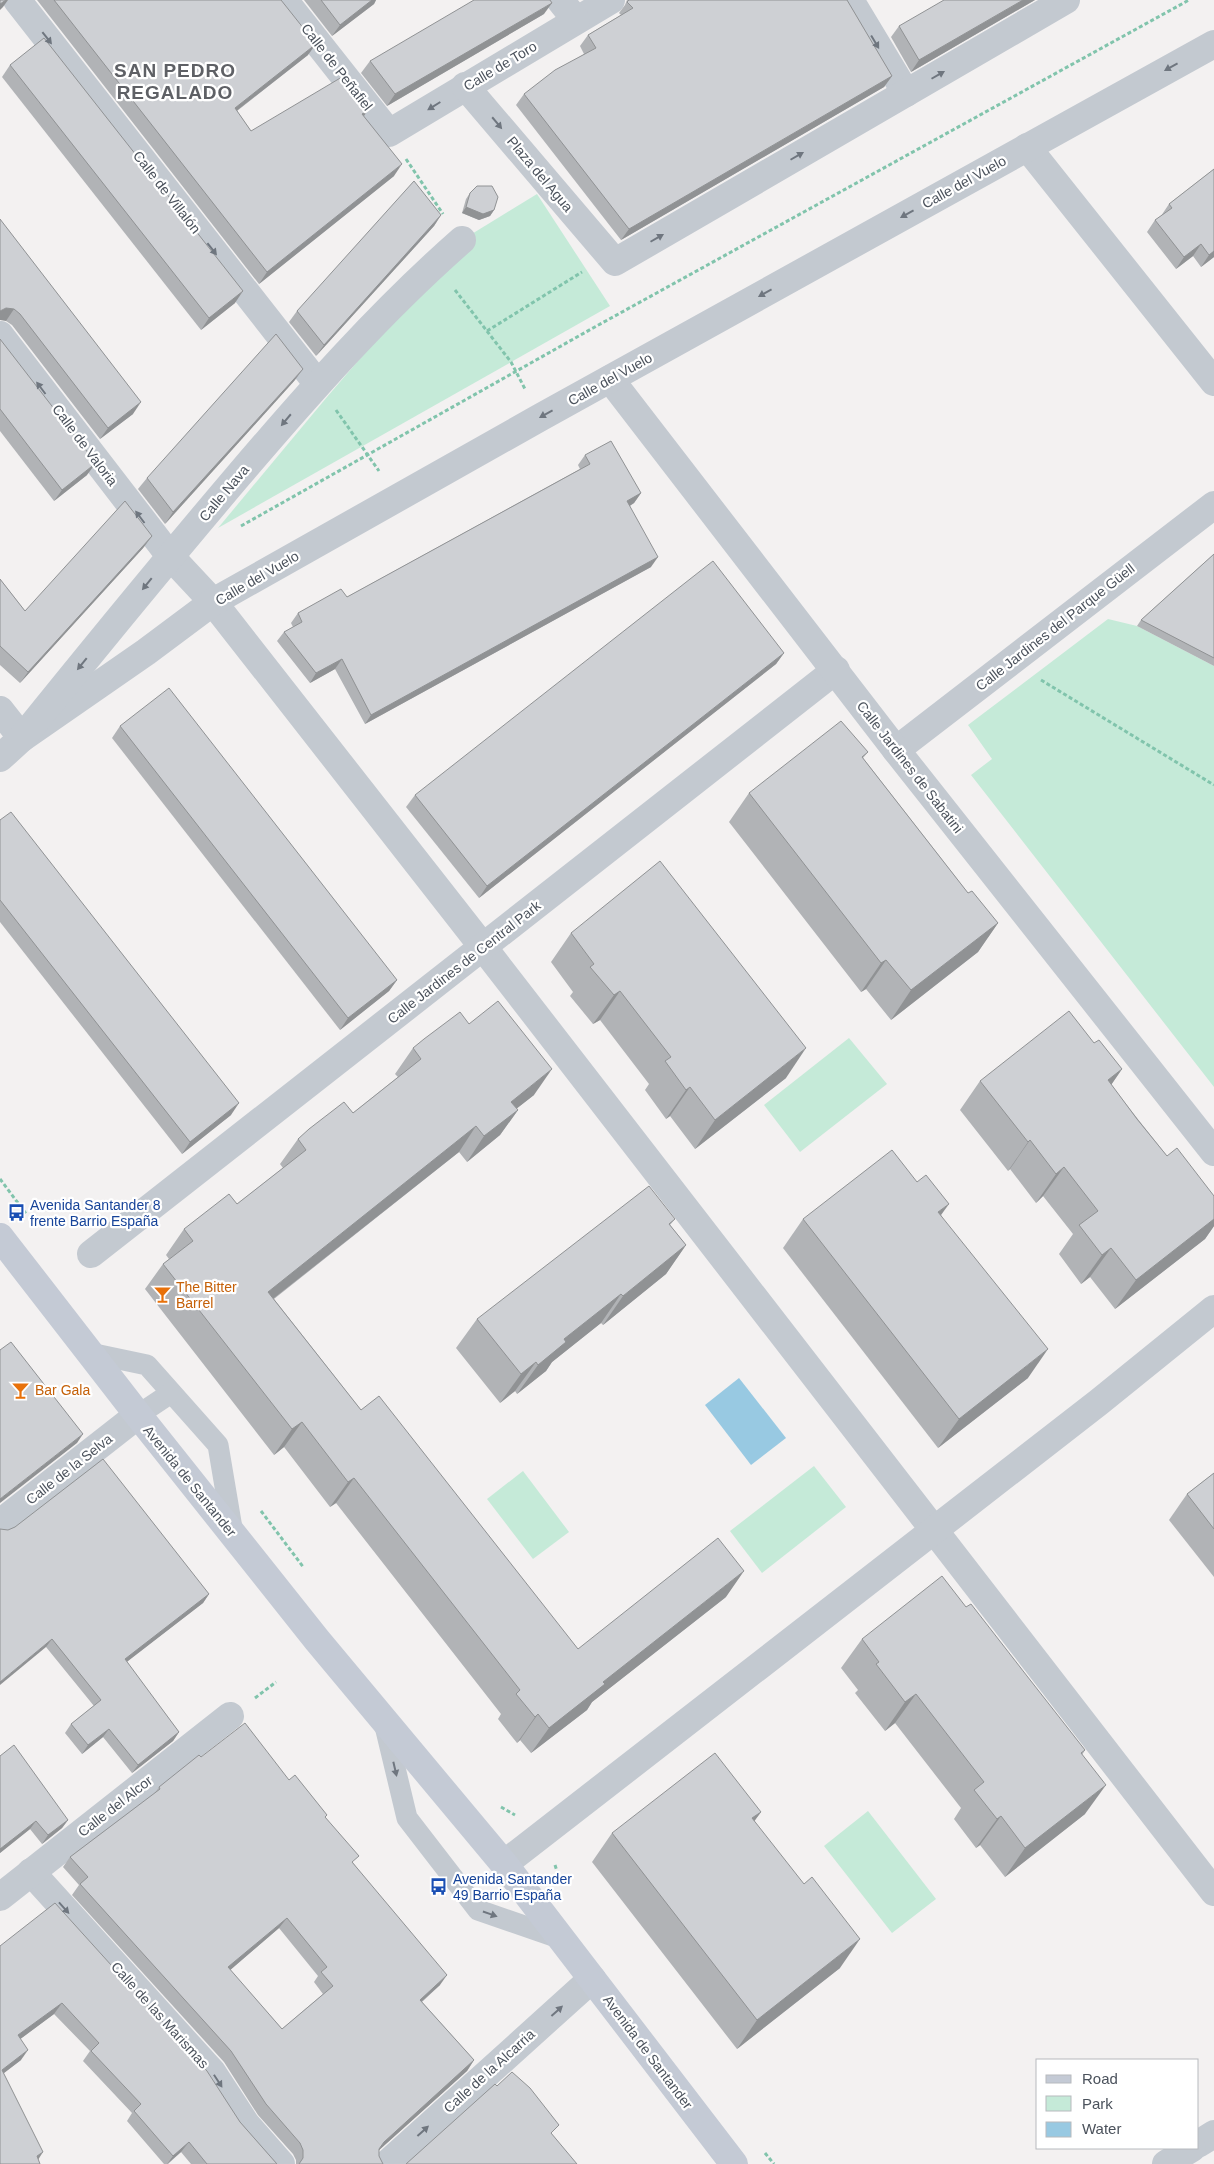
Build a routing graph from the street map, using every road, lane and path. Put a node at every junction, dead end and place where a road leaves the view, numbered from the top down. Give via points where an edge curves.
1 (17, 0) edge
2 (284, 0) edge
3 (611, 0) edge
4 (850, 0) edge
5 (1066, 0) edge
6 (1189, 0) edge
7 (568, 10) edge
8 (1214, 44) edge
9 (465, 86) junction
10 (906, 93) junction
11 (389, 134) junction
12 (1027, 147) junction
13 (462, 240) joint
14 (612, 259) junction
15 (435, 264) junction
16 (487, 331) junction
17 (0, 335) edge
18 (516, 371) junction
19 (610, 379) junction
20 (1214, 382) edge
21 (317, 383) junction
22 (541, 417) junction
23 (368, 455) junction
24 (398, 498) junction
25 (1214, 505) edge
26 (234, 530) dead end
27 (170, 556) junction
28 (213, 602) junction
29 (1010, 662) junction
30 (836, 670) junction
31 (0, 710) edge
32 (22, 738) junction
33 (896, 750) junction
34 (0, 758) edge
35 (1214, 785) edge
36 (483, 947) junction
37 (1214, 1152) edge
38 (0, 1237) edge
39 (91, 1254) dead end
40 (1214, 1309) edge
41 (90, 1353) junction
42 (171, 1393) junction
43 (138, 1416) junction
44 (0, 1523) edge
45 (934, 1530) junction
46 (233, 1534) junction
47 (230, 1716) dead end
48 (384, 1721) junction
49 (504, 1864) junction
50 (31, 1872) junction
51 (1214, 1892) edge
52 (0, 1896) edge
53 (562, 1940) junction
54 (592, 1979) junction
55 (1214, 2134) edge
56 (1199, 2143) edge
57 (1190, 2149) edge
58 (282, 2164) edge
59 (387, 2164) edge
60 (734, 2164) edge
61 (1166, 2164) edge

1 -> 21 street, Calle de Villalón
2 - 11 street, Calle de Peñafiel
3 - 7 street, Calle de Toro
4 -> 10 street
10 -> 5 street
6 - 18 path
7 - 9 street, Calle de Toro
8 -> 12 street, Calle del Vuelo
9 -> 11 street, Calle de Toro
9 -> 14 street, Plaza del Agua
14 -> 10 street
11 - 13 path
12 -> 19 street, Calle del Vuelo
12 - 20 street
13 - 15 street, Calle Nava
14 - 16 path
15 - 16 path
15 - 21 street, Calle Nava
16 - 18 path
27 -> 17 street, Calle de Valoria
18 - 22 path
18 - 23 path
19 -> 22 street, Calle del Vuelo
19 - 30 street, Calle Jardines de Sabatini
21 - 23 path
21 -> 27 street, Calle Nava
22 - 24 street, Calle del Vuelo
23 - 24 path
23 - 26 path
24 - 28 street, Calle del Vuelo
25 - 29 street, Calle Jardines del Parque Güell
27 - 28 street, Calle de Valoria
27 -> 32 street, Calle Nava
28 - 32 street, Calle del Vuelo
28 - 36 street, Calle de Valoria
29 - 33 street, Calle Jardines del Parque Güell
29 - 35 path
30 - 33 street, Calle Jardines de Sabatini
30 - 36 street, Calle Jardines de Central Park
31 - 32 street
32 - 34 street, Calle Nava
33 - 37 street, Calle Jardines de Sabatini
36 - 39 street, Calle Jardines de Central Park
36 - 45 street, Calle de Valoria
38 - 41 main road, Avenida de Santander
40 - 45 street
41 - 42 lane via 147,1365
41 - 43 main road, Avenida de Santander
42 - 43 lane
42 - 46 lane via 218,1445
43 - 44 street, Calle de la Selva
43 - 46 main road, Avenida de Santander
45 - 49 street
45 - 51 street, Calle de Valoria
46 - 48 main road, Avenida de Santander
47 - 50 street, Calle del Alcor
48 - 49 main road, Avenida de Santander
48 -> 53 lane, Avenida de Santander via 407,1818 478,1910
49 - 53 main road, Avenida de Santander
50 - 52 street, Calle del Alcor
50 -> 58 street, Calle de las Marismas via 212,2072 246,2124
53 - 54 main road, Avenida de Santander
59 -> 54 street, Calle de la Alcarria
54 - 60 main road, Avenida de Santander
55 - 56 street
57 - 61 street

